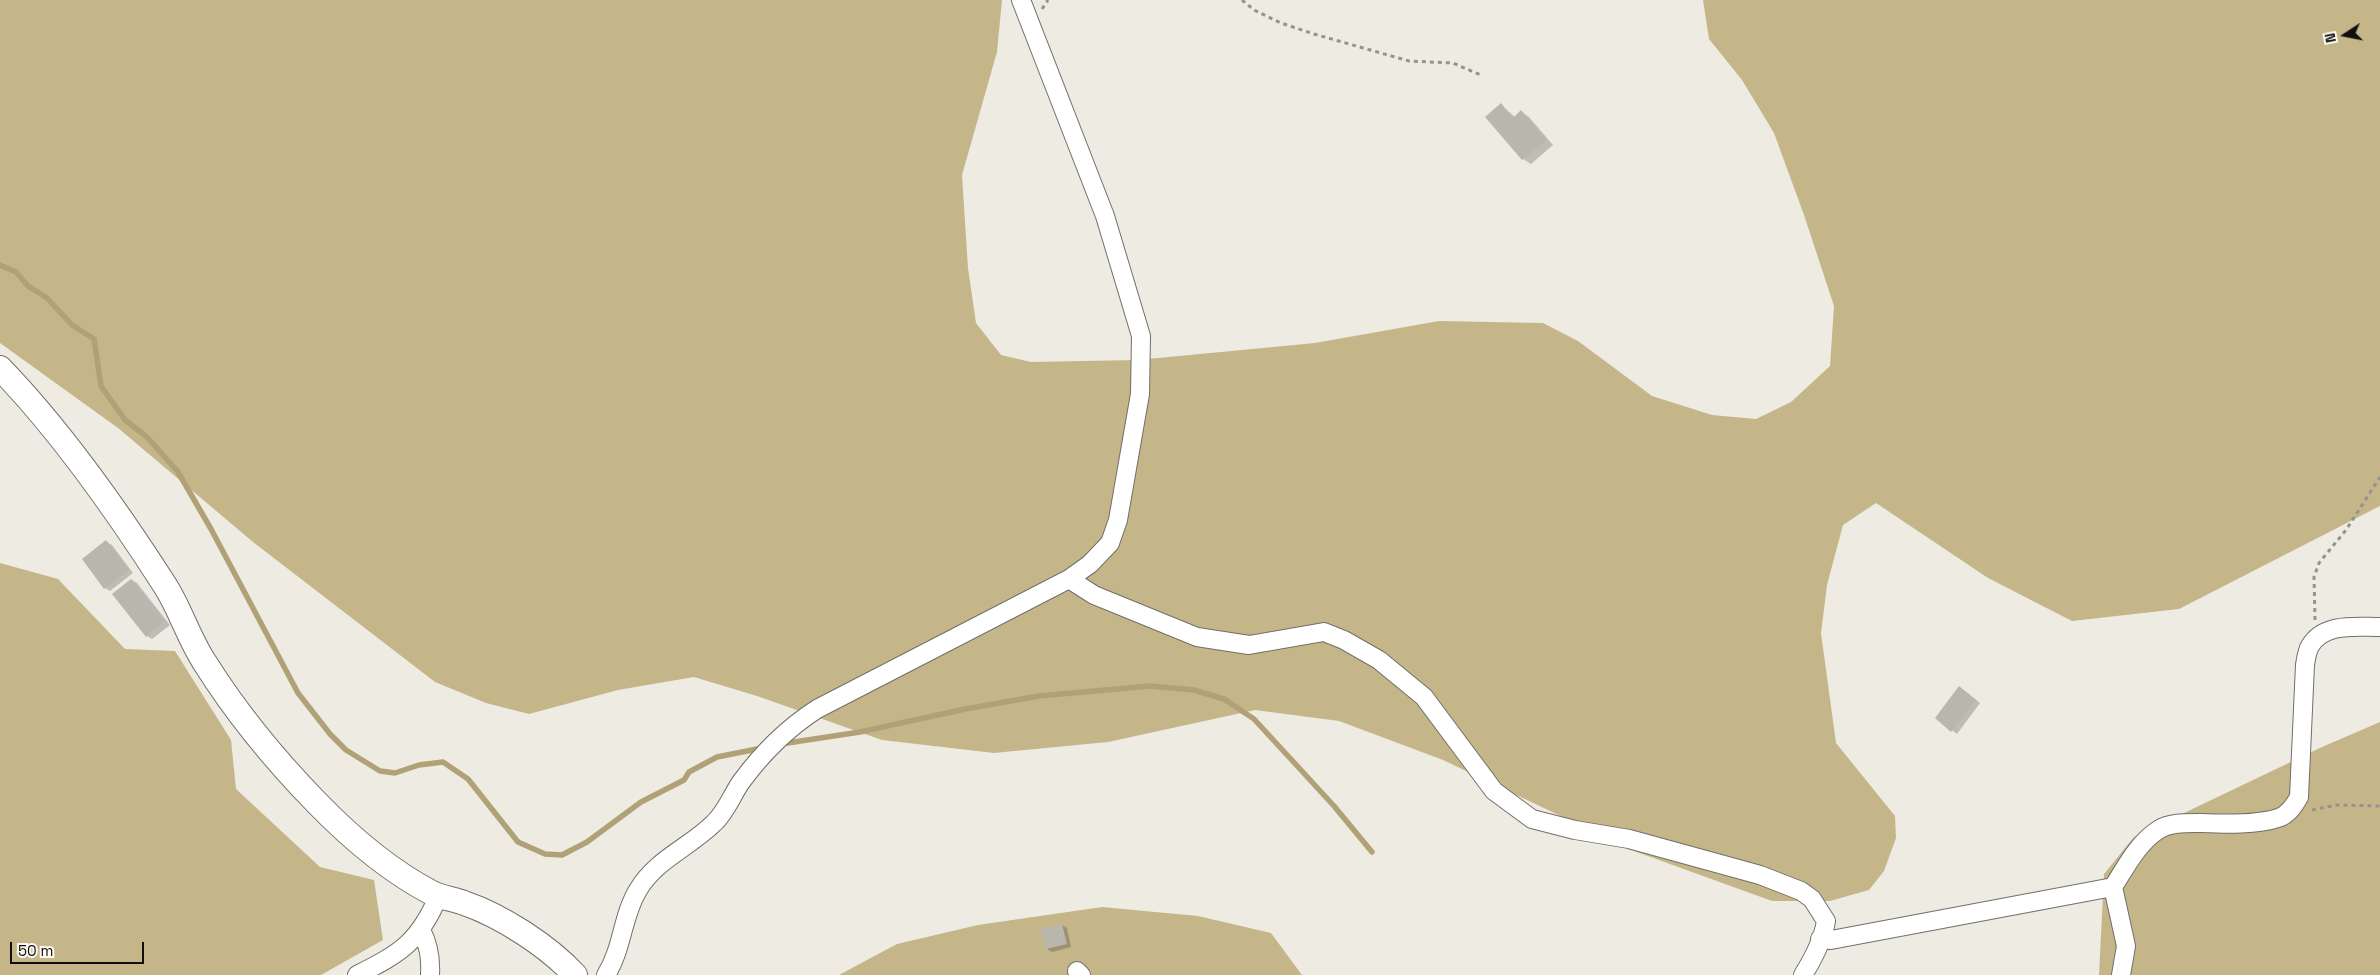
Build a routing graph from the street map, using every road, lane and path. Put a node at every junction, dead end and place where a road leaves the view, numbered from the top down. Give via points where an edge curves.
1 (1021, 0) edge
2 (1242, 0) edge
3 (1483, 76) dead end
4 (0, 368) edge
5 (2380, 477) edge
6 (1069, 579) junction
7 (2380, 627) edge
8 (2317, 638) junction
9 (2380, 806) edge
10 (2291, 810) junction
11 (2113, 887) junction
12 (439, 895) junction
13 (422, 930) junction
14 (1820, 940) junction
15 (357, 975) edge
16 (430, 975) edge
17 (575, 975) edge
18 (606, 975) edge
19 (1804, 975) edge
20 (2121, 975) edge

1 - 6 street via 1105,216 1141,336 1140,394 1118,520 1110,543 1090,564
2 - 3 path via 1254,10 1306,31 1409,61 1453,63
4 - 12 street via 68,447 167,588 203,661 247,725 356,841 411,880
5 - 8 path via 2346,530 2319,563 2314,577
6 - 14 street via 1094,595 1197,637 1249,644 1324,632 1344,640 1379,660 1424,697 1494,791 1532,819 1743,870 1801,891 1812,899 1826,921
6 - 18 street via 817,708 793,724 760,757 716,822 658,867 638,889
7 - 8 street via 2345,627 2328,630
8 - 10 street via 2310,646 2305,665 2300,797
9 - 10 path via 2336,805 2297,814
10 - 11 street via 2279,818 2165,826 2136,851
11 - 14 street
11 - 20 street via 2126,946
12 - 13 street
12 - 17 street via 466,903 517,930 543,946
13 - 15 street via 396,954
13 - 16 street via 428,944
14 - 19 street

